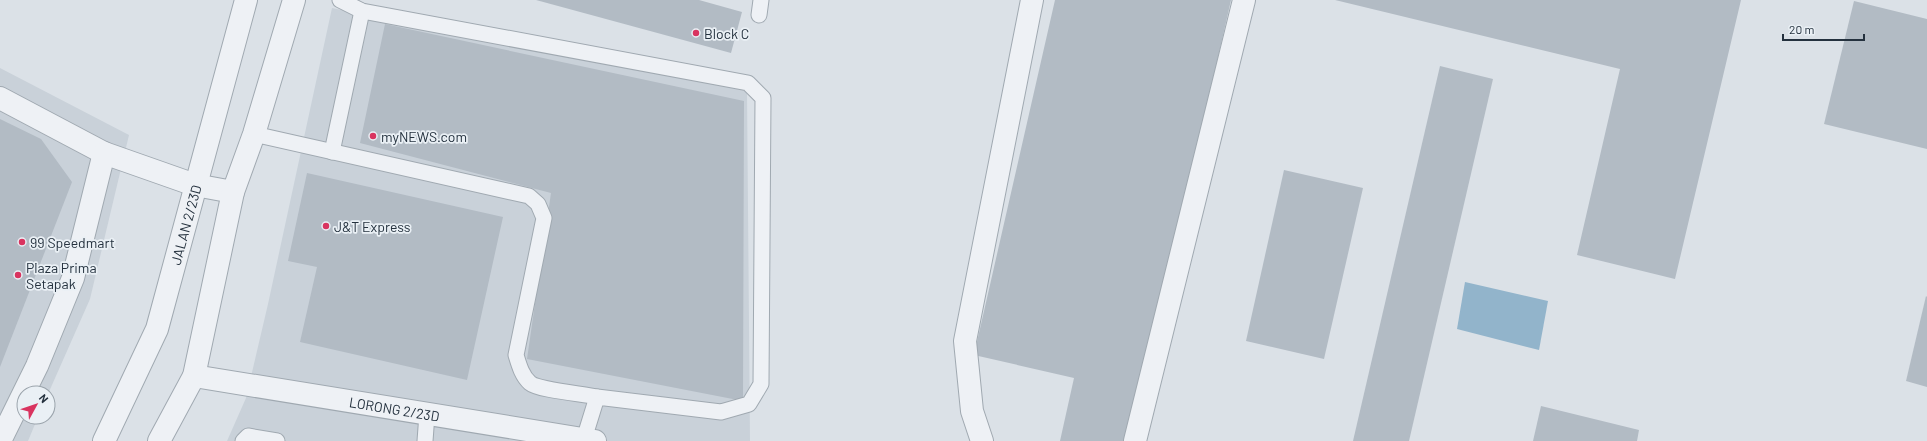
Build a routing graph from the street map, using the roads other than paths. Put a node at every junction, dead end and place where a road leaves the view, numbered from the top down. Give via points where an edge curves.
1 (246, 0) edge
2 (294, 0) edge
3 (340, 0) edge
4 (762, 0) edge
5 (1032, 0) edge
6 (1244, 0) edge
7 (362, 11) junction
8 (759, 15) dead end
9 (0, 98) edge
10 (254, 134) junction
11 (332, 152) junction
12 (104, 153) junction
13 (195, 185) junction
14 (233, 192) junction
15 (194, 376) junction
16 (597, 397) junction
17 (427, 414) junction
18 (590, 440) edge
19 (0, 441) edge
20 (104, 441) edge
21 (159, 441) edge
22 (243, 441) edge
23 (277, 441) edge
24 (425, 441) edge
25 (982, 441) edge
26 (1135, 441) edge

1 - 13 street, JALAN 2/23D
2 - 10 street
3 - 7 lane
4 - 8 lane
5 - 25 street via 964,341 972,411
6 - 26 street
7 - 11 lane
7 - 16 lane via 748,84 763,98 761,384 749,404 721,412
9 - 12 street
10 - 11 lane
10 - 14 street
11 - 16 lane via 529,196 538,204 544,218 516,355 520,369 530,383 542,388
12 - 13 street
12 - 19 street via 73,278 37,366
13 - 14 street
13 - 20 street, JALAN 2/23D via 157,329
14 - 15 street
15 - 17 street, LORONG 2/23D
15 - 21 street
16 - 18 lane
17 - 18 street, LORONG 2/23D
17 - 24 lane
22 - 23 lane via 248,436

